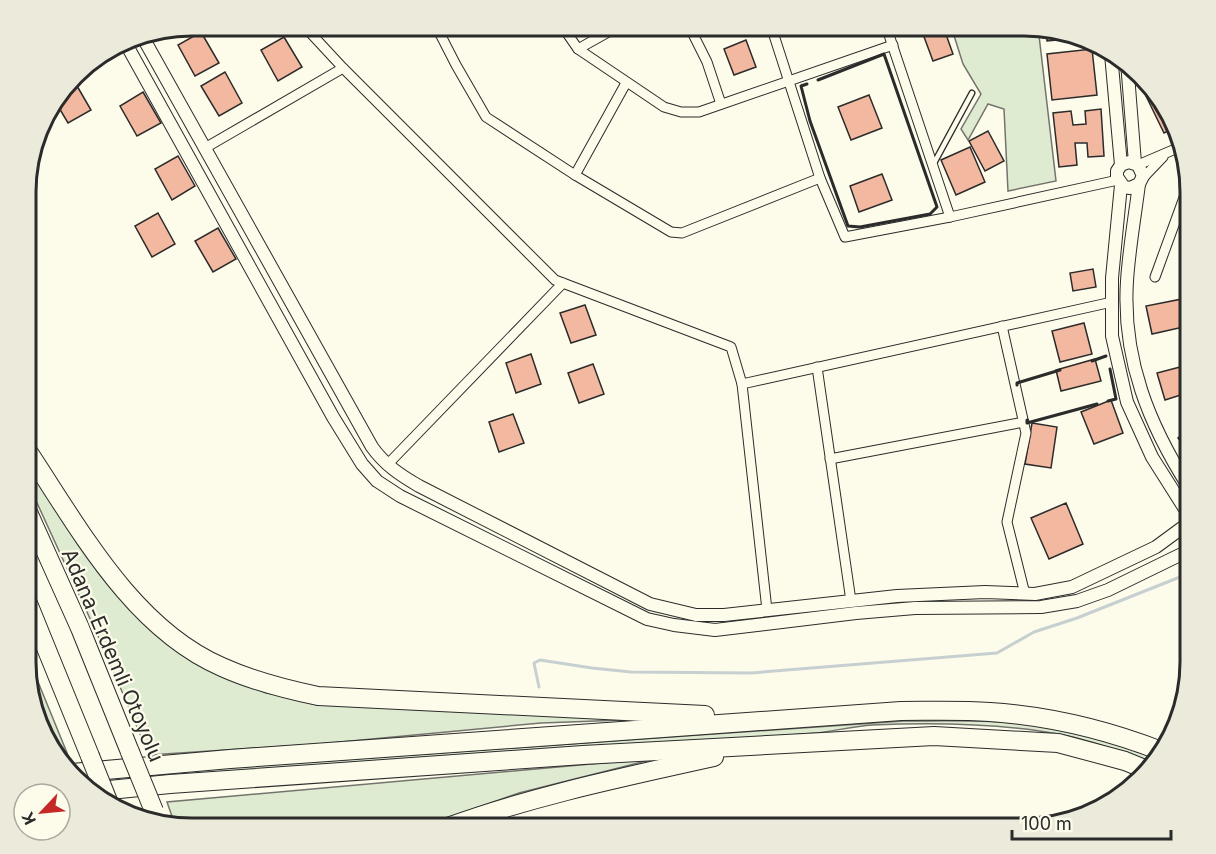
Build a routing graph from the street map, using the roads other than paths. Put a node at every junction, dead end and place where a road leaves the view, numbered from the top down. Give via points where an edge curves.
1 (313, 36) edge
2 (441, 36) edge
3 (569, 36) edge
4 (601, 36) edge
5 (694, 36) edge
6 (774, 36) edge
7 (890, 36) edge
8 (146, 43) edge
9 (893, 45) junction
10 (578, 49) junction
11 (129, 50) edge
12 (1112, 63) edge
13 (343, 68) junction
14 (1128, 77) edge
15 (790, 81) junction
16 (626, 83) junction
17 (972, 93) dead end
18 (721, 104) junction
19 (205, 148) junction
20 (1174, 150) edge
21 (1166, 153) junction
22 (1137, 164) junction
23 (933, 165) junction
24 (1121, 165) junction
25 (575, 175) junction
26 (820, 178) junction
27 (1119, 182) junction
28 (1140, 182) junction
29 (1180, 208) edge
30 (950, 217) junction
31 (1155, 277) dead end
32 (563, 283) junction
33 (1112, 302) junction
34 (1002, 326) junction
35 (817, 367) junction
36 (742, 384) junction
37 (1024, 422) junction
38 (830, 459) junction
39 (36, 464) edge
40 (387, 465) junction
41 (1180, 474) edge
42 (1180, 501) edge
43 (1180, 529) edge
44 (36, 530) edge
45 (1180, 555) edge
46 (1025, 594) junction
47 (851, 601) junction
48 (767, 610) junction
49 (36, 623) edge
50 (781, 719) junction
51 (805, 743) junction
52 (1154, 748) edge
53 (1139, 767) edge
54 (82, 772) edge
55 (104, 790) edge
56 (104, 791) edge
57 (154, 813) edge
58 (477, 818) edge

1 - 13 street
2 - 25 street via 486,117
3 - 10 street
4 - 10 street
5 - 18 street
6 - 15 street
7 - 9 street
8 - 19 street
9 - 15 street
9 - 23 street
10 - 16 street
11 - 45 street via 333,417 377,481 399,496 647,619 715,630 915,608 1041,607 1077,601 1108,590
12 - 24 street
13 - 19 street
13 - 32 street via 555,280
14 - 22 street
15 - 18 street
15 - 26 street
16 - 18 street via 664,107 681,112 699,112
16 - 25 street
17 - 23 lane
19 - 40 street via 372,447
20 - 21 street
21 - 22 street
21 - 28 street
22 - 24 street
22 - 28 street via 1143,173
23 - 30 street
24 - 27 street via 1117,171
25 - 26 street via 671,232 682,232
26 - 30 street via 845,237
27 - 28 street via 1130,188
27 - 30 street
27 - 33 street
28 - 41 street via 1127,283 1129,340 1143,399
29 - 31 street
32 - 36 street via 731,347
32 - 40 street
33 - 34 street
33 - 42 street via 1112,336 1127,402 1152,457
34 - 35 street
34 - 37 street
35 - 36 street
35 - 38 street
36 - 48 street
37 - 38 street
37 - 46 street via 1026,433 1007,522
38 - 47 street
39 - 50 highway via 110,575 147,615 184,645 220,666 271,686 318,696
40 - 48 street via 419,486 650,604 696,615
43 - 46 street via 1156,547 1072,587
44 - 57 highway, Adana-Erdemli Otoyolu, bridge
46 - 47 street via 985,592
47 - 48 street
49 - 55 highway, bridge
50 - 52 highway via 901,711 991,712 1066,722
50 - 54 highway
51 - 53 highway via 934,736 1058,743
51 - 56 highway
51 - 58 highway via 720,755 627,776

